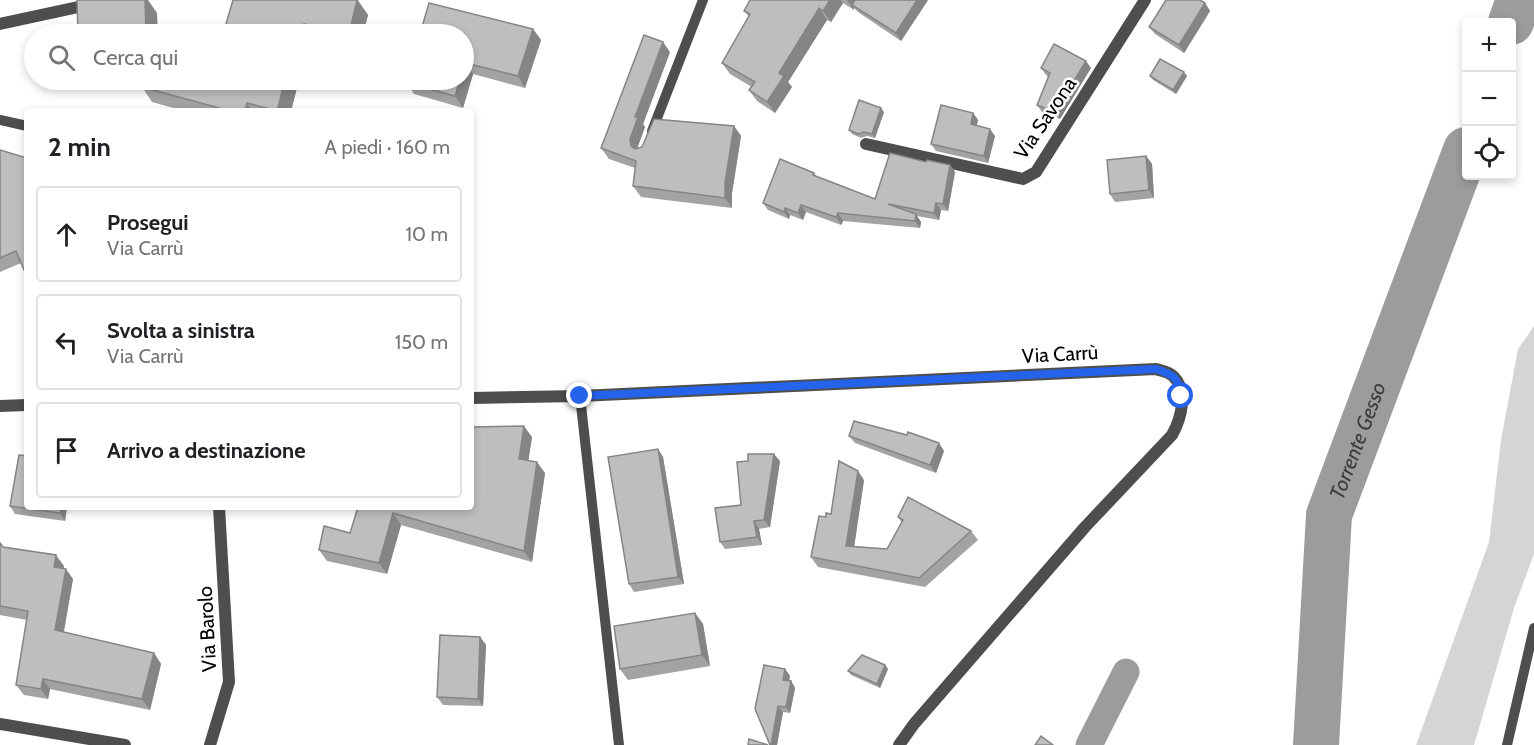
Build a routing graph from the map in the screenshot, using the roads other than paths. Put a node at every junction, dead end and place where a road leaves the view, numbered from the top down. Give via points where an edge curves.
1 (123, 0) edge
2 (703, 0) edge
3 (1144, 0) edge
4 (0, 24) edge
5 (0, 120) edge
6 (24, 125) edge
7 (648, 141) edge
8 (866, 144) dead end
9 (580, 396) junction
10 (474, 398) edge
11 (24, 405) edge
12 (0, 406) edge
13 (219, 510) edge
14 (1534, 628) edge
15 (0, 724) edge
16 (125, 745) edge
17 (210, 745) edge
18 (619, 745) edge
19 (899, 745) edge
20 (1507, 745) edge

1 - 4 street
2 - 7 lane
3 - 8 street, Via Savona via 1036,172 1023,180
5 - 6 lane
9 - 10 street, Via Carrù
9 - 18 lane
9 - 19 street, Via Carrù via 1156,369 1171,374 1179,383 1181,396 1180,420 1172,435 1085,527
11 - 12 street
13 - 17 street, Via Barolo via 229,682
14 - 20 lane
15 - 16 street

